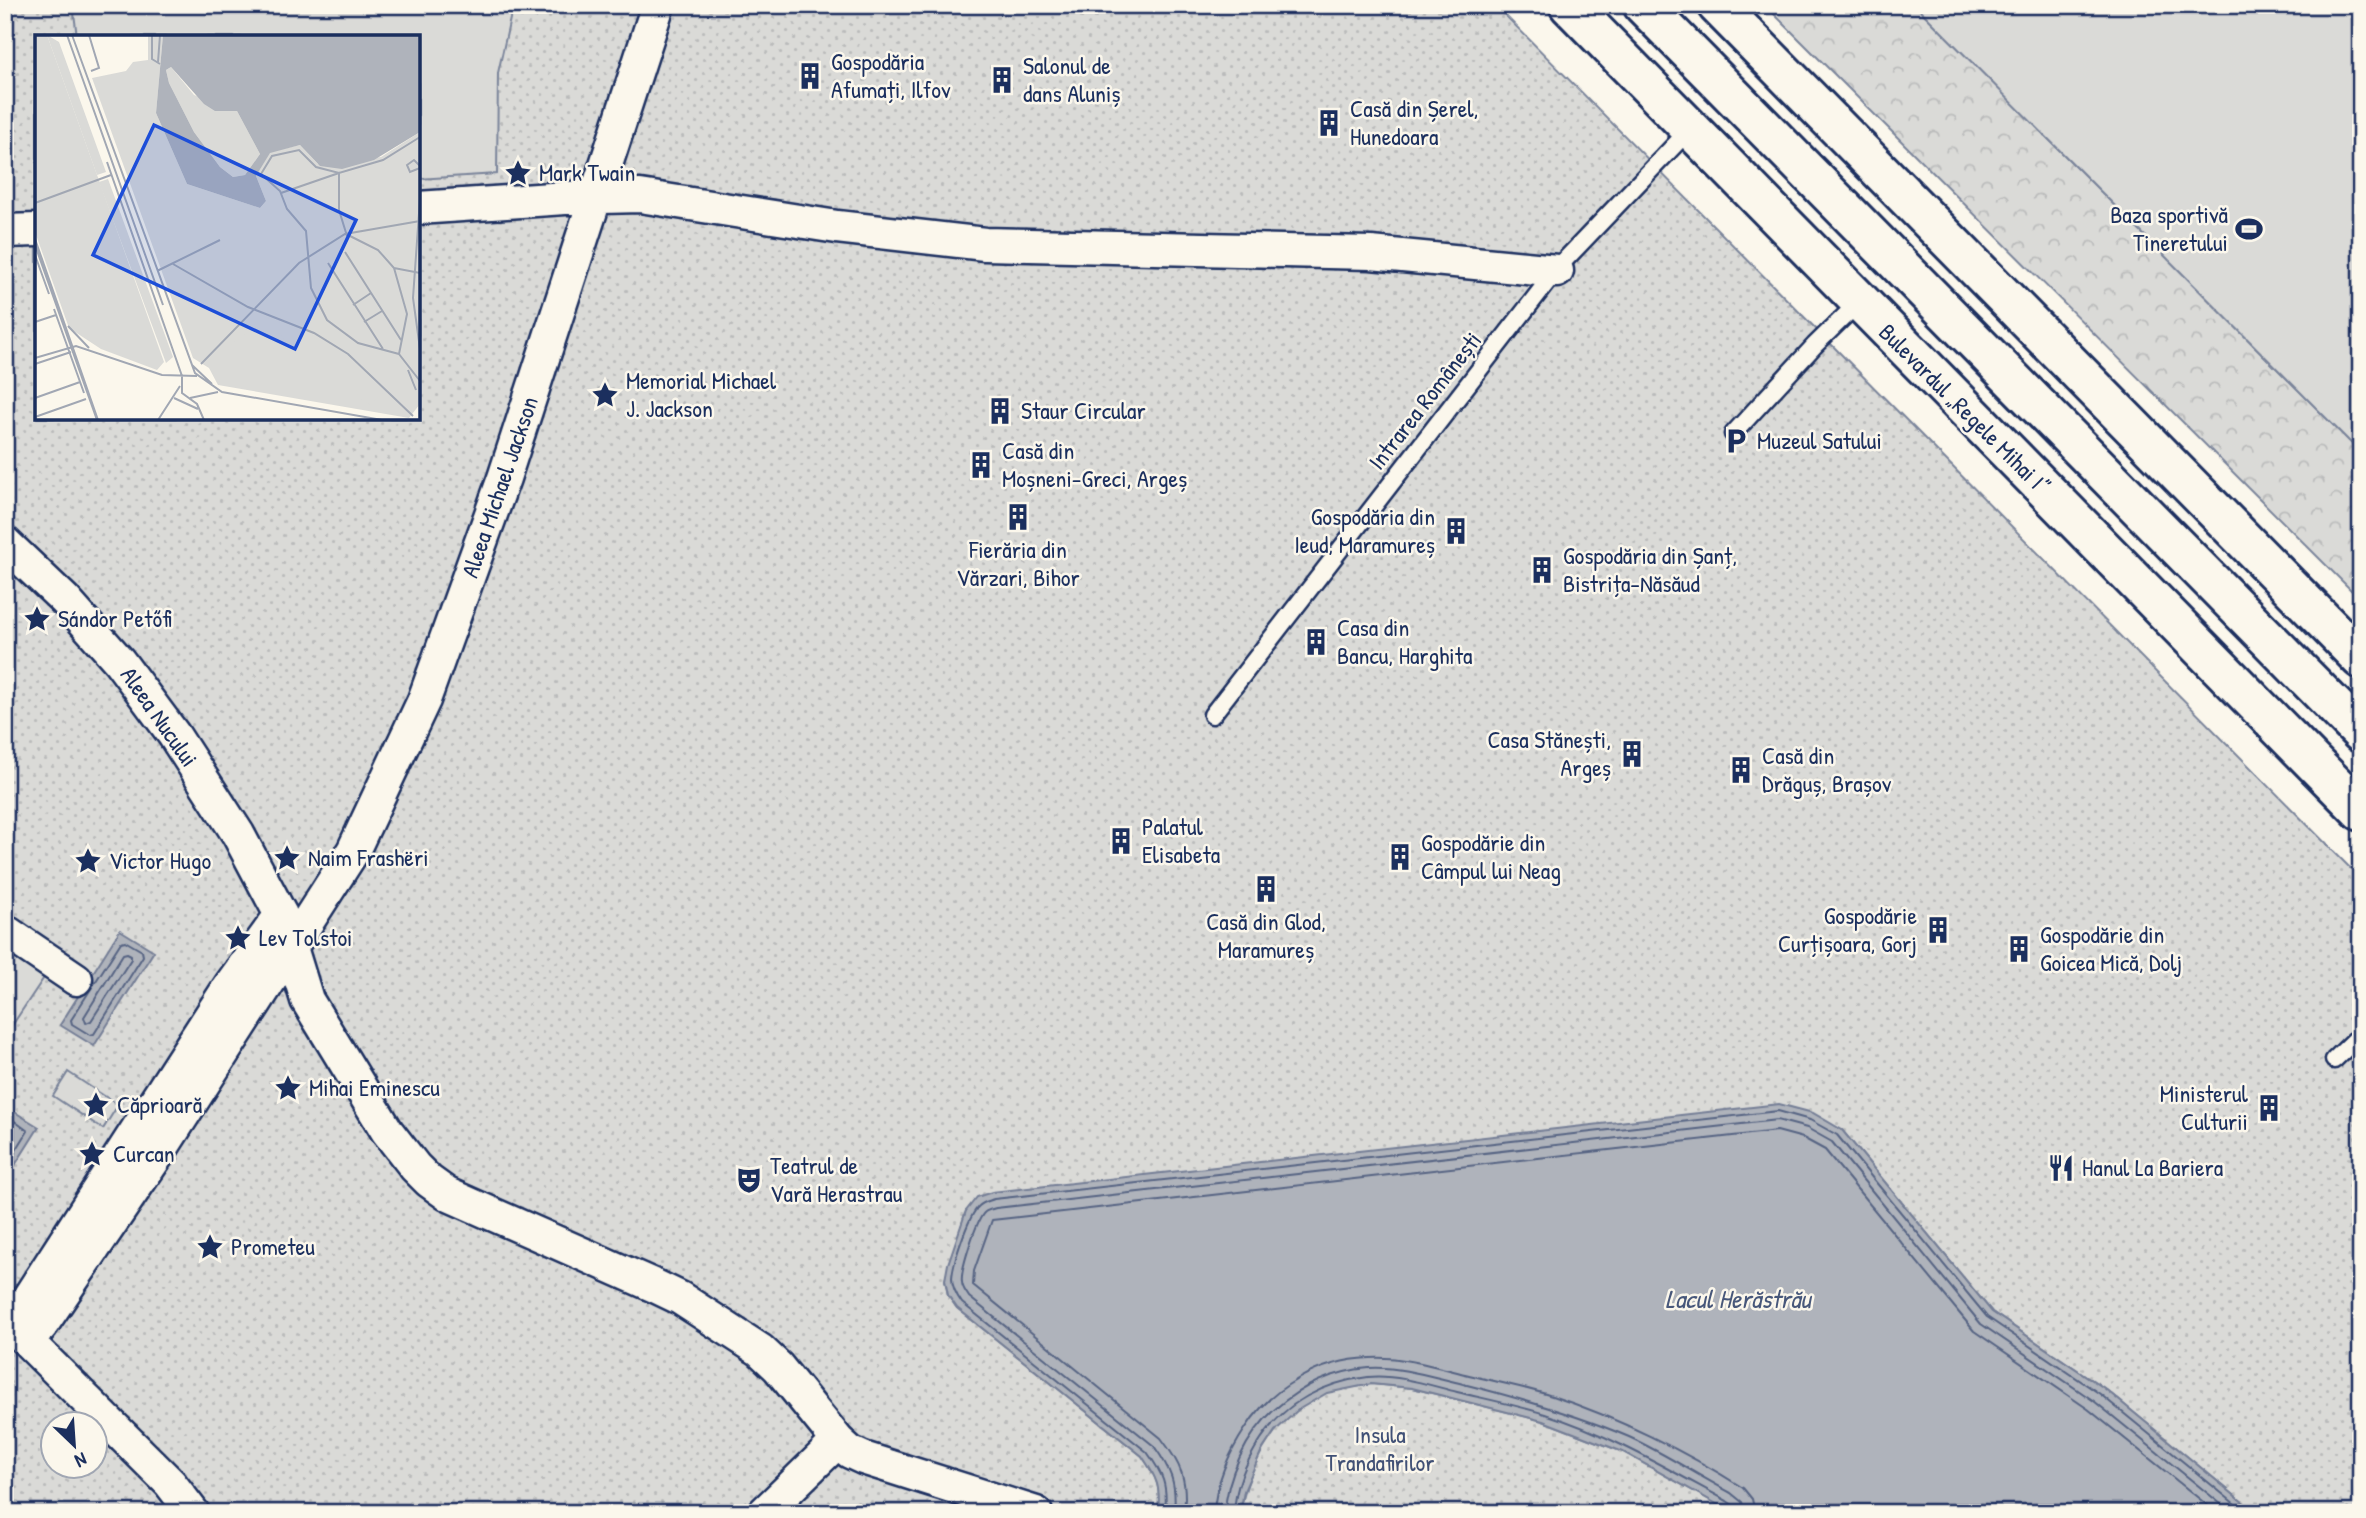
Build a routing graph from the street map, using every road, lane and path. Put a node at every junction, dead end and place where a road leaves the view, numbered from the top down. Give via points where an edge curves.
1 (658, 5) edge
2 (1569, 5) edge
3 (1643, 5) edge
4 (1717, 5) edge
5 (1690, 129) junction
6 (598, 196) junction
7 (420, 208) edge
8 (35, 230) edge
9 (5, 231) edge
10 (1557, 271) junction
11 (1859, 302) junction
12 (1733, 434) dead end
13 (5, 543) edge
14 (2361, 659) edge
15 (1212, 715) dead end
16 (2361, 733) edge
17 (2361, 811) edge
18 (281, 915) junction
19 (5, 931) edge
20 (291, 947) junction
21 (76, 979) dead end
22 (2361, 1034) edge
23 (2334, 1060) dead end
24 (7, 1326) edge
25 (838, 1441) junction
26 (193, 1513) edge
27 (764, 1513) edge
28 (1036, 1513) edge

1 - 6 street, Aleea Michael Jackson
2 - 5 main road, Bulevardul „Regele Mihai I”
3 - 16 main road
4 - 14 main road
5 - 10 lane, Intrarea Românești
5 - 11 main road, Bulevardul „Regele Mihai I”
6 - 7 street
6 - 10 street via 640,196 824,226 985,244 1371,253
6 - 20 street, Aleea Michael Jackson via 424,700 353,851
8 - 9 street
10 - 15 lane, Intrarea Românești
11 - 12 lane
11 - 17 main road, Bulevardul „Regele Mihai I”
13 - 18 street, Aleea Nucului via 65,600 119,661 238,834
18 - 20 street, Aleea Nucului
18 - 24 street
19 - 21 street
20 - 24 street, Aleea Michael Jackson via 41,1326
20 - 25 street, Aleea Nucului via 307,1000 387,1132 429,1181 472,1206 680,1298 769,1358
22 - 23 lane
24 - 26 street via 170,1483
25 - 27 street
25 - 28 street, Aleea Nucului via 863,1458

